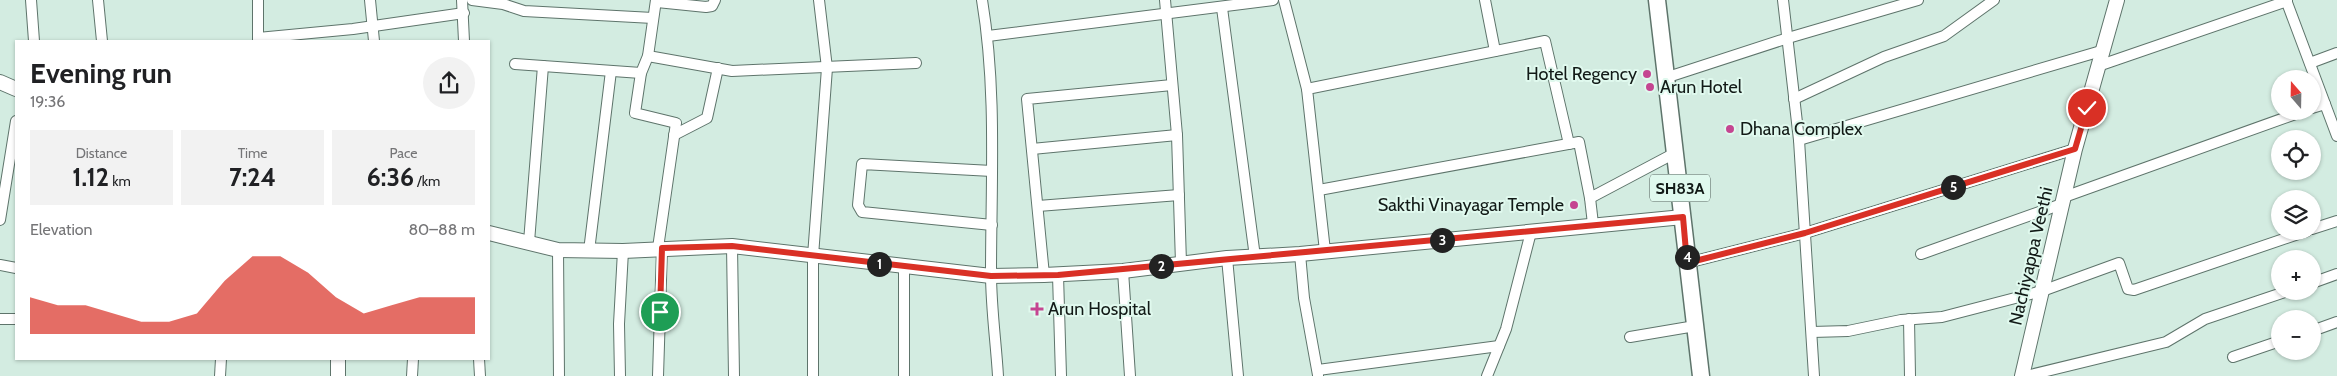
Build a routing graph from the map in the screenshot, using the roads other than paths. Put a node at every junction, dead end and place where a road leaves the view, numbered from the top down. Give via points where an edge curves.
1 (31, 0) edge
2 (98, 0) edge
3 (258, 0) edge
4 (370, 0) edge
5 (462, 0) edge
6 (472, 0) edge
7 (715, 0) edge
8 (818, 0) edge
9 (982, 0) edge
10 (1165, 0) edge
11 (1273, 0) edge
12 (1284, 0) edge
13 (1484, 0) edge
14 (1657, 0) edge
15 (1782, 0) edge
16 (1918, 0) edge
17 (1994, 0) edge
18 (2117, 0) edge
19 (656, 1) edge
20 (2287, 1) edge
21 (1222, 8) junction
22 (464, 14) junction
23 (1168, 15) junction
24 (653, 18) junction
25 (374, 26) junction
26 (988, 36) junction
27 (296, 38) edge
28 (1788, 38) junction
29 (34, 40) edge
30 (102, 40) edge
31 (258, 40) edge
32 (374, 40) edge
33 (464, 40) edge
34 (1495, 51) junction
35 (2101, 51) junction
36 (2337, 53) edge
37 (648, 56) junction
38 (916, 63) dead end
39 (2310, 63) junction
40 (515, 64) dead end
41 (543, 66) junction
42 (2098, 66) junction
43 (718, 68) junction
44 (826, 68) junction
45 (612, 71) junction
46 (641, 73) junction
47 (1665, 78) junction
48 (0, 82) edge
49 (1172, 85) junction
50 (15, 89) edge
51 (1306, 89) junction
52 (1794, 99) junction
53 (2325, 104) junction
54 (2321, 105) edge
55 (2280, 120) edge
56 (15, 127) edge
57 (674, 135) junction
58 (1177, 135) junction
59 (2337, 136) edge
60 (1799, 140) junction
61 (1569, 144) junction
62 (1032, 149) junction
63 (2075, 149) junction
64 (1675, 153) junction
65 (992, 172) junction
66 (1319, 190) junction
67 (1179, 195) junction
68 (1590, 198) junction
69 (2063, 200) junction
70 (1038, 206) junction
71 (1683, 217) junction
72 (0, 220) edge
73 (2337, 221) edge
74 (1593, 224) junction
75 (992, 225) junction
76 (2321, 226) edge
77 (1531, 232) junction
78 (490, 233) edge
79 (1805, 233) junction
80 (2280, 240) edge
81 (528, 242) junction
82 (732, 246) junction
83 (660, 248) junction
84 (558, 250) junction
85 (589, 251) junction
86 (623, 251) junction
87 (1325, 251) junction
88 (1300, 254) junction
89 (1922, 254) dead end
90 (813, 256) junction
91 (1255, 256) junction
92 (1227, 258) junction
93 (1180, 263) junction
94 (1687, 263) junction
95 (0, 266) edge
96 (904, 267) junction
97 (15, 268) edge
98 (1123, 270) junction
99 (2337, 274) edge
100 (1044, 275) junction
101 (1058, 275) junction
102 (991, 276) junction
103 (2321, 280) edge
104 (2042, 291) junction
105 (2271, 297) edge
106 (0, 319) edge
107 (15, 319) edge
108 (1909, 320) junction
109 (2337, 322) edge
110 (1695, 326) junction
111 (2321, 328) edge
112 (1812, 332) junction
113 (1630, 337) dead end
114 (2271, 344) edge
115 (1499, 346) junction
116 (2233, 357) dead end
117 (221, 360) edge
118 (338, 360) edge
119 (413, 360) edge
120 (480, 360) edge
121 (1318, 373) edge
122 (220, 376) edge
123 (338, 376) edge
124 (412, 376) edge
125 (480, 376) edge
126 (559, 376) edge
127 (620, 376) edge
128 (658, 376) edge
129 (734, 376) edge
130 (812, 376) edge
131 (904, 376) edge
132 (998, 376) edge
133 (1061, 376) edge
134 (1130, 376) edge
135 (1238, 376) edge
136 (1487, 376) edge
137 (1701, 376) edge
138 (1814, 376) edge
139 (1910, 376) edge
140 (2022, 376) edge
141 (2026, 376) edge

1 - 29 street
2 - 30 street
3 - 31 street
4 - 25 street
5 - 22 street
6 - 24 street via 503,4 524,11
7 - 19 street via 712,6 706,7
8 - 44 street
9 - 26 street
10 - 23 street
11 - 21 street
12 - 51 street
13 - 34 street
14 - 47 main road, SH83A
15 - 28 street
16 - 28 street
17 - 52 street via 1944,36 1884,57
18 - 35 street, Nachiyappa Veethi
19 - 24 street
20 - 39 street
20 - 42 street
21 - 23 street
21 - 91 street
22 - 25 street
22 - 33 street
23 - 26 street
23 - 49 street
24 - 37 street
25 - 27 street
25 - 32 street
26 - 65 street
27 - 31 street
28 - 47 street
28 - 52 street
34 - 51 street
34 - 61 street via 1545,41
35 - 42 street, Nachiyappa Veethi
35 - 60 street
36 - 39 street
37 - 43 street
37 - 46 street
38 - 44 street
39 - 53 street
40 - 41 street
41 - 45 street
41 - 81 street
42 - 63 street, Nachiyappa Veethi
43 - 44 street via 732,71
43 - 57 street via 707,118
44 - 90 street
45 - 46 street
45 - 85 street
46 - 57 street via 635,113 676,123
47 - 64 main road, SH83A
48 - 50 street
49 - 58 street
49 - 62 street via 1027,100
51 - 66 street
52 - 60 street
53 - 54 street
53 - 59 street
55 - 69 street
56 - 72 street
57 - 83 street
58 - 62 street
58 - 67 street
60 - 79 street
61 - 66 street
61 - 68 street via 1579,142
62 - 70 street
63 - 69 street, Nachiyappa Veethi
63 - 79 street
64 - 68 street
64 - 71 main road, SH83A
65 - 75 street
65 - 75 street via 862,164 858,205 862,212
66 - 87 street
67 - 70 street
67 - 93 street
68 - 74 street
69 - 89 street
69 - 104 street, Nachiyappa Veethi
70 - 100 street
71 - 74 street
71 - 94 main road, SH83A
73 - 76 street
74 - 77 street
75 - 102 street
77 - 87 street
77 - 115 street
78 - 81 street
79 - 94 street
79 - 112 street
80 - 104 street via 2134,290 2128,290 2119,263
81 - 84 street
82 - 83 street
82 - 90 street
82 - 129 street
83 - 86 street
83 - 128 street
84 - 85 street
84 - 126 street
85 - 86 street
86 - 127 street
87 - 88 street
88 - 91 street
88 - 121 street via 1304,298
90 - 96 street
90 - 130 street
91 - 92 street
92 - 93 street
92 - 135 street
93 - 98 street
94 - 110 main road, SH83A
95 - 97 street
96 - 102 street
96 - 131 street
98 - 101 street
98 - 134 street
99 - 103 street
100 - 101 street
100 - 102 street
101 - 133 street
102 - 132 street
104 - 108 street via 1942,317
104 - 140 street, Nachiyappa Veethi
105 - 141 street via 2206,319 2166,342
106 - 107 street
108 - 112 street
108 - 139 street
109 - 111 street
110 - 113 street
110 - 137 main road, SH83A
112 - 138 street
114 - 116 street
115 - 121 street
115 - 136 street
117 - 122 street
118 - 123 street
119 - 124 street
120 - 125 street

